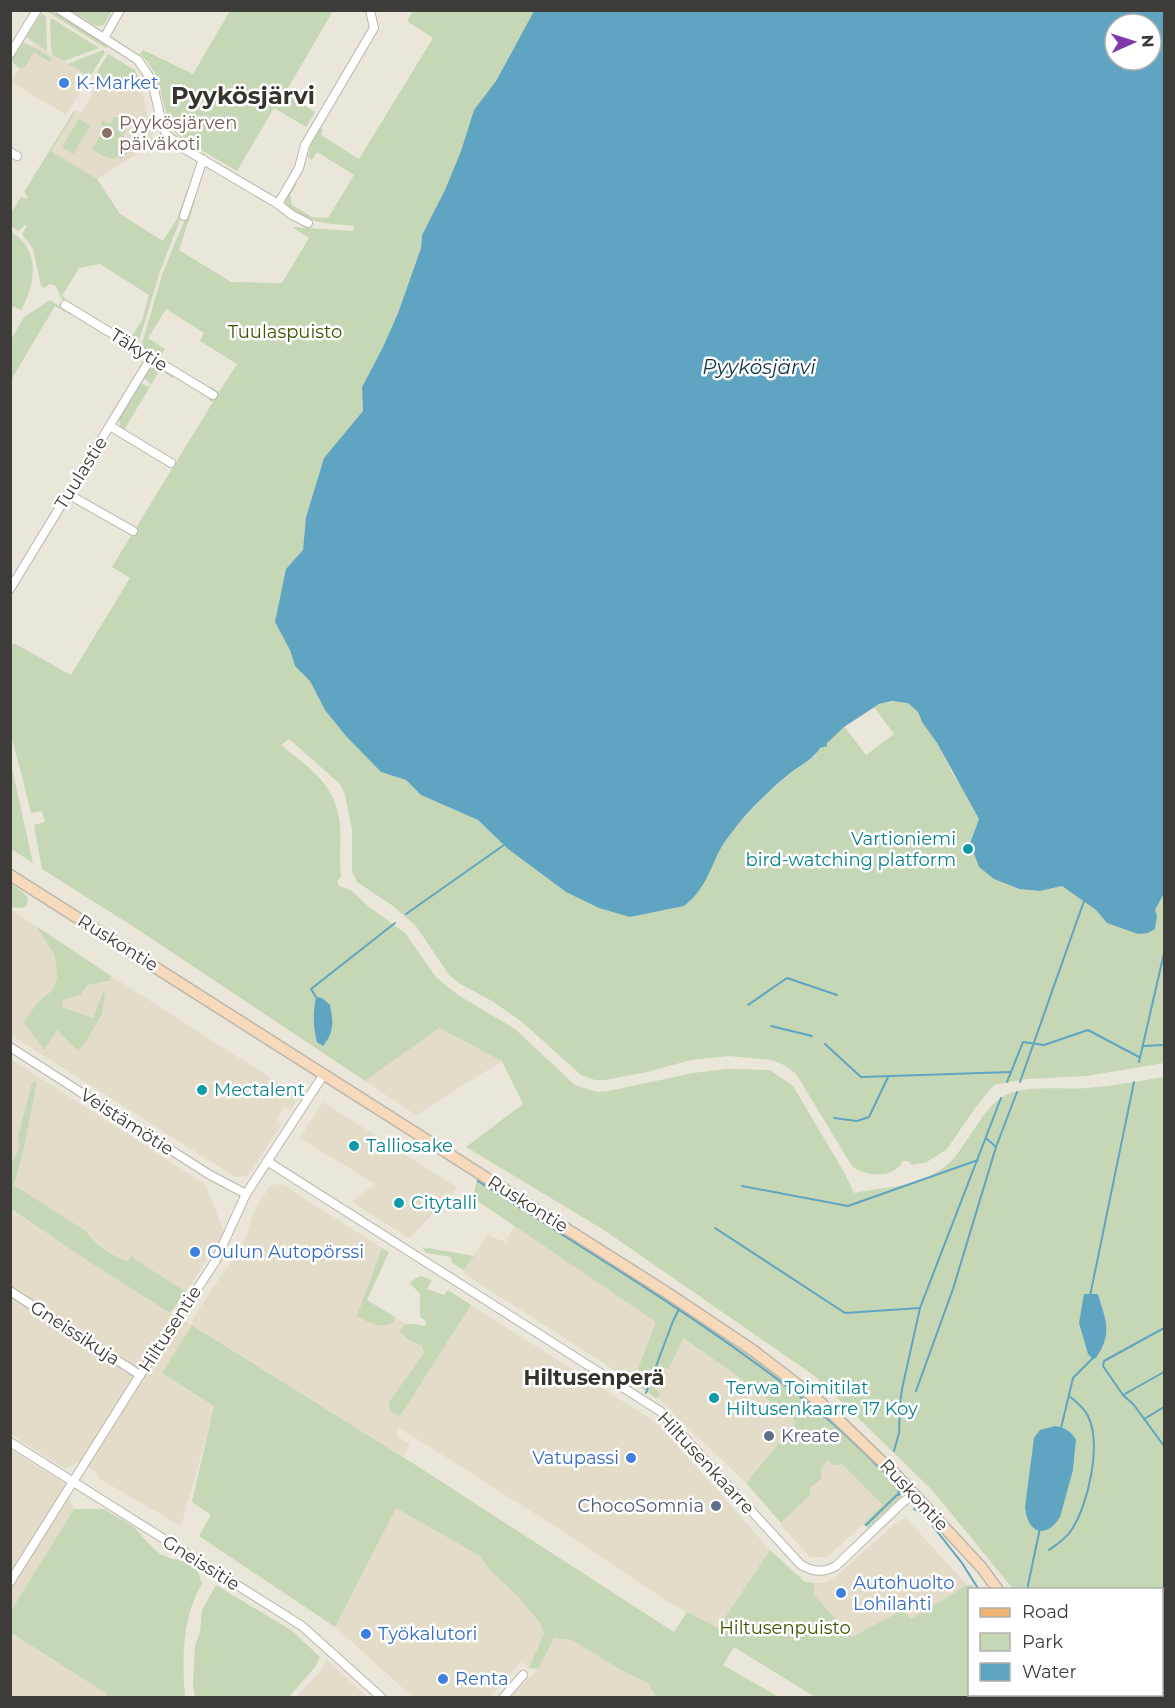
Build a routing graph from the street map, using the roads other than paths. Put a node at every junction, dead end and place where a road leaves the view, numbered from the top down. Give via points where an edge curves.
1 (37, 10) edge
2 (60, 10) edge
3 (120, 10) edge
4 (370, 10) edge
5 (104, 38) junction
6 (10, 54) edge
7 (203, 159) junction
8 (278, 204) junction
9 (184, 216) dead end
10 (308, 223) dead end
11 (65, 305) dead end
12 (151, 358) junction
13 (213, 395) dead end
14 (110, 426) junction
15 (171, 463) dead end
16 (68, 494) junction
17 (133, 531) dead end
18 (10, 589) edge
19 (10, 875) edge
20 (10, 1047) edge
21 (324, 1074) junction
22 (267, 1161) junction
23 (246, 1194) junction
24 (10, 1291) edge
25 (140, 1375) junction
26 (10, 1442) edge
27 (74, 1482) junction
28 (914, 1494) junction
29 (10, 1582) edge
30 (997, 1588) edge
31 (523, 1675) dead end
32 (382, 1698) edge
33 (503, 1698) edge

1 - 6 street
2 - 5 street
3 - 5 street
4 - 8 street via 374,28 305,145 299,168
5 - 7 street via 138,60 152,81 166,134
7 - 8 street
7 - 9 street
8 - 10 street
11 - 12 street, Täkytie
12 - 13 street, Täkytie
12 - 14 street, Tuulastie
14 - 15 street
14 - 16 street, Tuulastie
16 - 17 street
16 - 18 street, Tuulastie
19 - 21 main road, Ruskontie
20 - 23 street, Veistämötie
21 - 22 street, Hiltusentie
21 - 28 main road, Ruskontie via 754,1351 820,1402
22 - 23 street, Hiltusentie
22 - 28 street, Hiltusenkaarre via 660,1411 801,1565 810,1570 819,1572 836,1566
23 - 25 street, Hiltusentie via 215,1262
24 - 25 street, Gneissikuja
25 - 27 street, Hiltusentie
26 - 27 street, Gneissitie
27 - 29 street, Hiltusentie
27 - 32 street, Gneissitie via 302,1626
28 - 30 main road, Ruskontie
31 - 33 street

